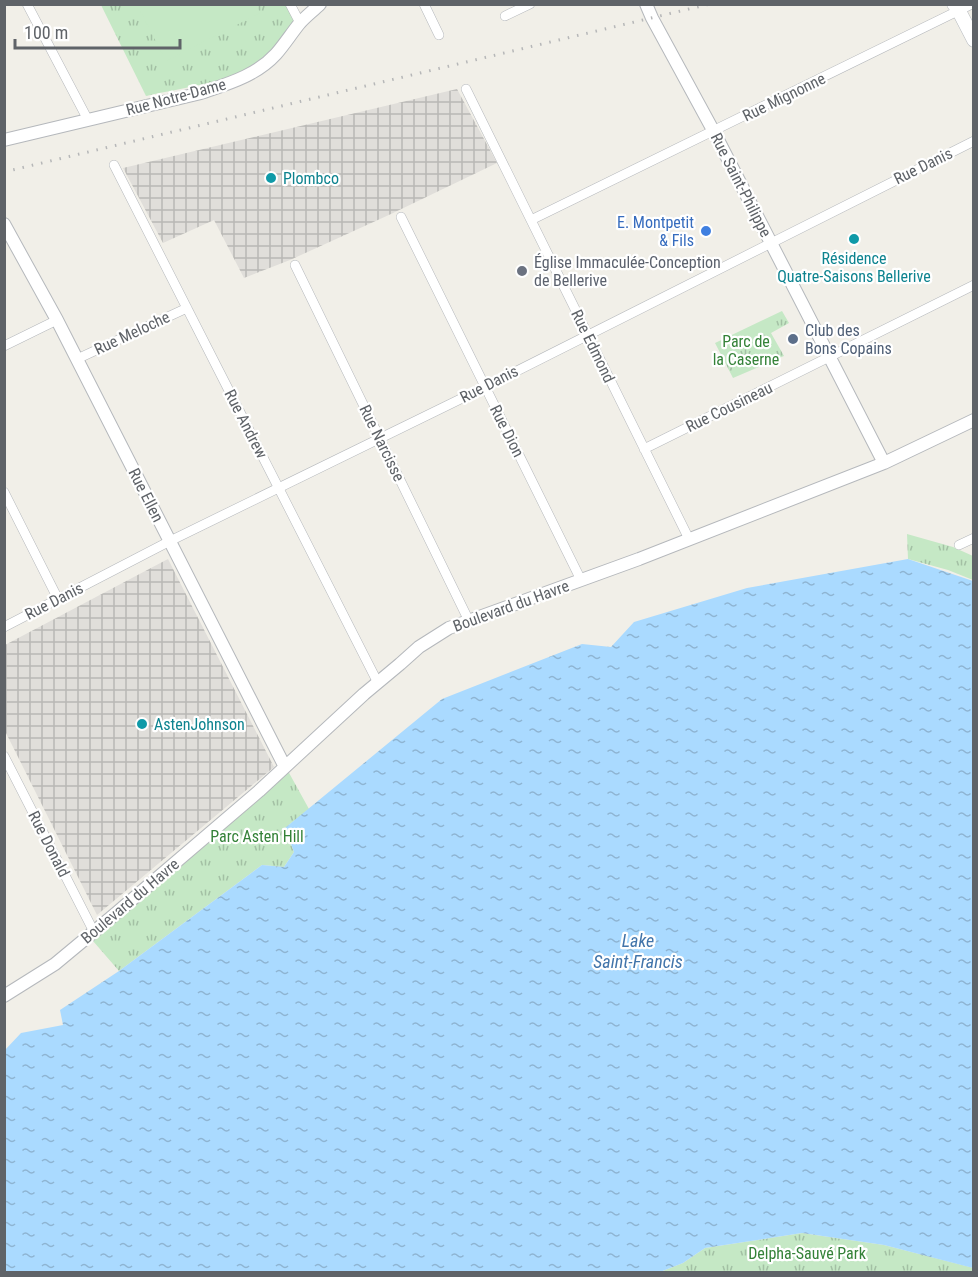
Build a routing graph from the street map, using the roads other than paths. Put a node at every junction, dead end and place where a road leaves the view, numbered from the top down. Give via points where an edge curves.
1 (27, 4) edge
2 (290, 4) edge
3 (320, 4) edge
4 (424, 4) edge
5 (530, 4) edge
6 (646, 4) edge
7 (972, 4) edge
8 (956, 8) edge
9 (505, 16) dead end
10 (300, 23) junction
11 (440, 36) dead end
12 (974, 40) edge
13 (466, 89) dead end
14 (88, 120) junction
15 (714, 132) junction
16 (4, 140) edge
17 (974, 141) edge
18 (114, 165) dead end
19 (401, 217) dead end
20 (531, 220) junction
21 (4, 224) edge
22 (771, 243) junction
23 (295, 265) dead end
24 (974, 285) edge
25 (187, 308) junction
26 (57, 320) junction
27 (588, 335) junction
28 (4, 346) edge
29 (830, 357) junction
30 (76, 359) junction
31 (485, 387) junction
32 (974, 420) edge
33 (380, 438) junction
34 (644, 449) junction
35 (884, 463) junction
36 (279, 488) junction
37 (4, 492) edge
38 (974, 538) edge
39 (689, 539) junction
40 (170, 542) junction
41 (959, 545) dead end
42 (581, 580) junction
43 (58, 599) junction
44 (469, 621) junction
45 (4, 627) edge
46 (378, 683) junction
47 (4, 756) edge
48 (285, 767) junction
49 (94, 932) junction
50 (4, 996) edge

1 - 14 street
2 - 10 street
3 - 10 street, Rue Notre-Dame
4 - 11 street
5 - 9 street
6 - 15 street, Rue Saint-Philippe
7 - 8 street, Rue Mignonne
8 - 12 main road
8 - 15 street, Rue Mignonne
10 - 14 street, Rue Notre-Dame via 275,55 246,76 201,93
13 - 20 street, Rue Edmond
14 - 16 street, Rue Notre-Dame
15 - 20 street, Rue Mignonne
15 - 22 street, Rue Saint-Philippe
17 - 22 street, Rue Danis
18 - 25 street, Rue Andrew
19 - 31 street, Rue Dion
20 - 27 street, Rue Edmond
21 - 26 street, Rue Ellen
22 - 27 street, Rue Danis
22 - 29 street, Rue Saint-Philippe
23 - 33 street, Rue Narcisse
24 - 29 street, Rue Cousineau
25 - 30 street, Rue Meloche
25 - 36 street, Rue Andrew
26 - 28 street
26 - 30 street, Rue Ellen
27 - 31 street, Rue Danis
27 - 34 street, Rue Edmond
29 - 34 street, Rue Cousineau
29 - 35 street, Rue Saint-Philippe
30 - 40 street, Rue Ellen
31 - 33 street, Rue Danis
31 - 42 street, Rue Dion
32 - 35 street, Boulevard du Havre
33 - 36 street, Rue Danis
33 - 44 street, Rue Narcisse
34 - 39 street, Rue Edmond
35 - 39 street, Boulevard du Havre
36 - 40 street, Rue Danis
36 - 46 street, Rue Andrew
37 - 43 street
38 - 41 street
39 - 42 street, Boulevard du Havre
40 - 43 street, Rue Danis
40 - 48 street, Rue Ellen
42 - 44 street, Boulevard du Havre
43 - 45 street, Rue Danis
44 - 46 street, Boulevard du Havre via 448,628 419,647
46 - 48 street, Boulevard du Havre
47 - 49 street, Rue Donald
48 - 49 street, Boulevard du Havre
49 - 50 street, Boulevard du Havre via 55,964

